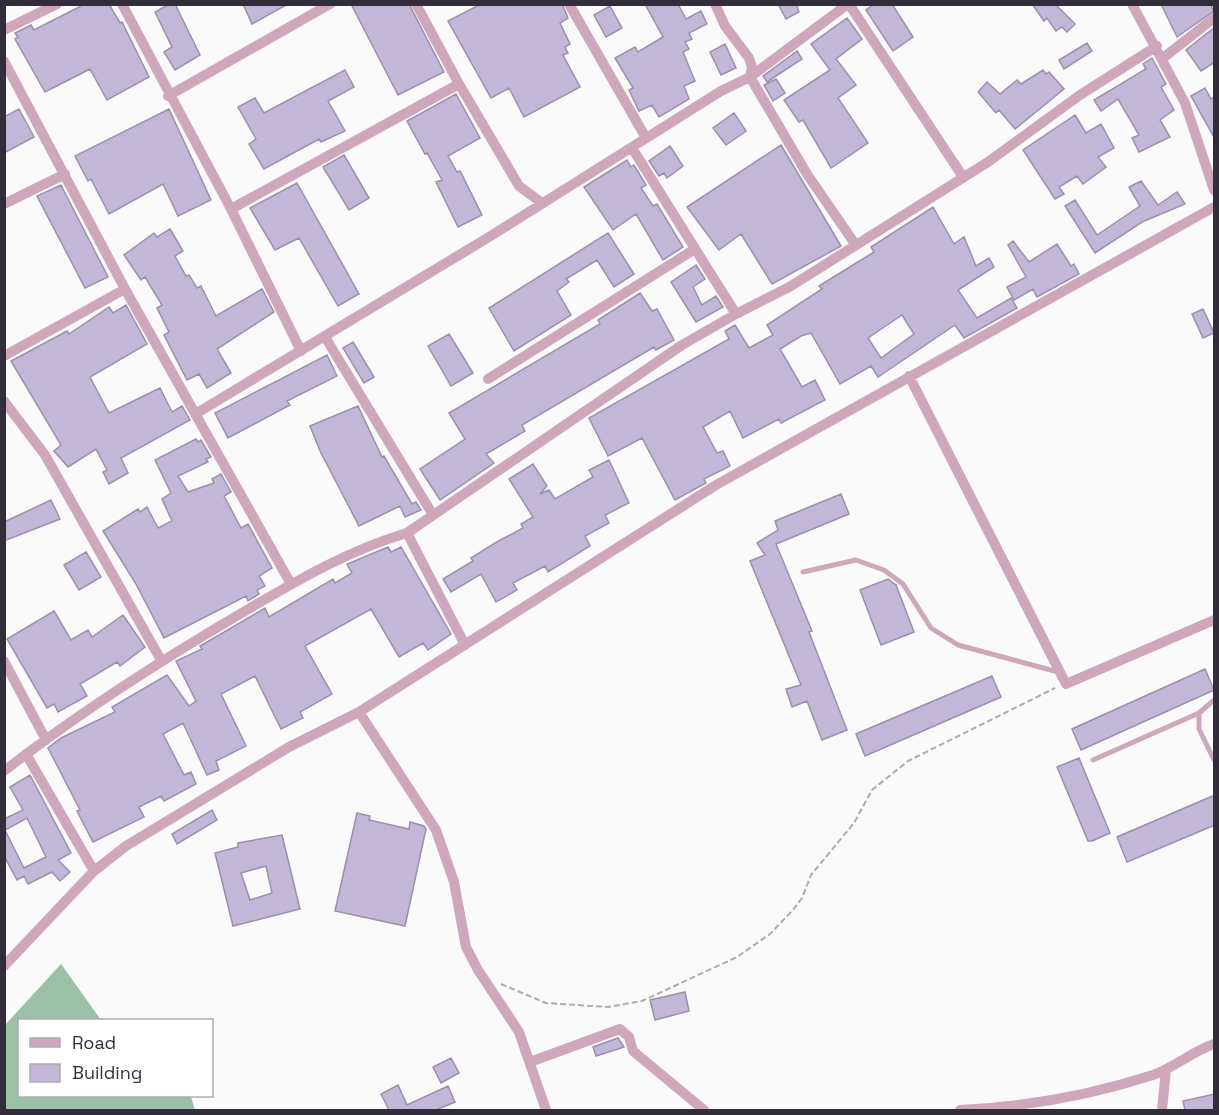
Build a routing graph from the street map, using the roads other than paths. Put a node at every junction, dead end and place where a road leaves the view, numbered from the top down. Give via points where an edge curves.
1 (57, 4) edge
2 (122, 4) edge
3 (330, 4) edge
4 (416, 4) edge
5 (569, 4) edge
6 (715, 4) edge
7 (849, 4) edge
8 (1132, 4) edge
9 (1215, 18) edge
10 (4, 30) edge
11 (1157, 46) junction
12 (1163, 58) junction
13 (4, 61) edge
14 (750, 77) junction
15 (459, 84) junction
16 (168, 96) junction
17 (646, 138) junction
18 (632, 148) junction
19 (65, 174) junction
20 (963, 177) junction
21 (1215, 190) edge
22 (542, 203) junction
23 (4, 204) edge
24 (1215, 207) edge
25 (231, 209) junction
26 (855, 244) junction
27 (694, 249) junction
28 (125, 289) junction
29 (736, 314) junction
30 (325, 337) junction
31 (301, 351) junction
32 (4, 356) edge
33 (909, 376) junction
34 (488, 379) dead end
35 (4, 401) edge
36 (197, 413) junction
37 (433, 516) junction
38 (407, 533) junction
39 (803, 572) dead end
40 (291, 584) junction
41 (1215, 620) edge
42 (465, 645) junction
43 (161, 660) junction
44 (4, 661) edge
45 (1060, 673) junction
46 (1215, 700) edge
47 (359, 712) junction
48 (1198, 713) junction
49 (46, 740) junction
50 (26, 754) junction
51 (1093, 760) dead end
52 (1215, 760) edge
53 (4, 771) edge
54 (94, 871) junction
55 (4, 966) edge
56 (1215, 1044) edge
57 (530, 1062) junction
58 (1166, 1070) junction
59 (546, 1110) edge
60 (704, 1110) edge
61 (960, 1110) edge
62 (1162, 1110) edge

1 - 10 street
2 - 16 street
3 - 16 street
4 - 15 street
5 - 17 street
6 - 14 street via 751,63
7 - 14 street
7 - 20 street
8 - 11 street
9 - 12 street
11 - 12 street
11 - 20 street
12 - 21 street via 1185,103
13 - 19 street
14 - 17 street
14 - 26 street via 807,174
15 - 22 street via 519,186
15 - 25 street
16 - 25 street
17 - 18 street
18 - 22 street
18 - 27 street
19 - 23 street
19 - 28 street
20 - 26 street
22 - 30 street
24 - 33 street
25 - 31 street
26 - 29 street via 791,286
27 - 29 street
27 - 34 street
28 - 32 street
28 - 36 street
29 - 37 street via 627,381
30 - 31 street
30 - 37 street
31 - 36 street
33 - 42 street via 716,485
33 - 45 street
35 - 43 street via 45,455
36 - 40 street
37 - 38 street
38 - 40 street via 379,540
38 - 42 street
39 - 45 lane via 856,560 884,570 903,584 931,628 945,639
40 - 43 street
41 - 45 street via 1066,684
42 - 47 street
43 - 49 street
44 - 49 street
46 - 48 lane
47 - 54 street via 289,747 126,846
47 - 57 street via 436,830 454,882 466,947 519,1032
48 - 51 lane
48 - 52 lane via 1199,729
49 - 50 street
50 - 53 street
50 - 54 street
54 - 55 street
56 - 58 street
57 - 59 street
57 - 60 street via 620,1029 629,1037 633,1051
58 - 61 street via 1056,1100
58 - 62 street

